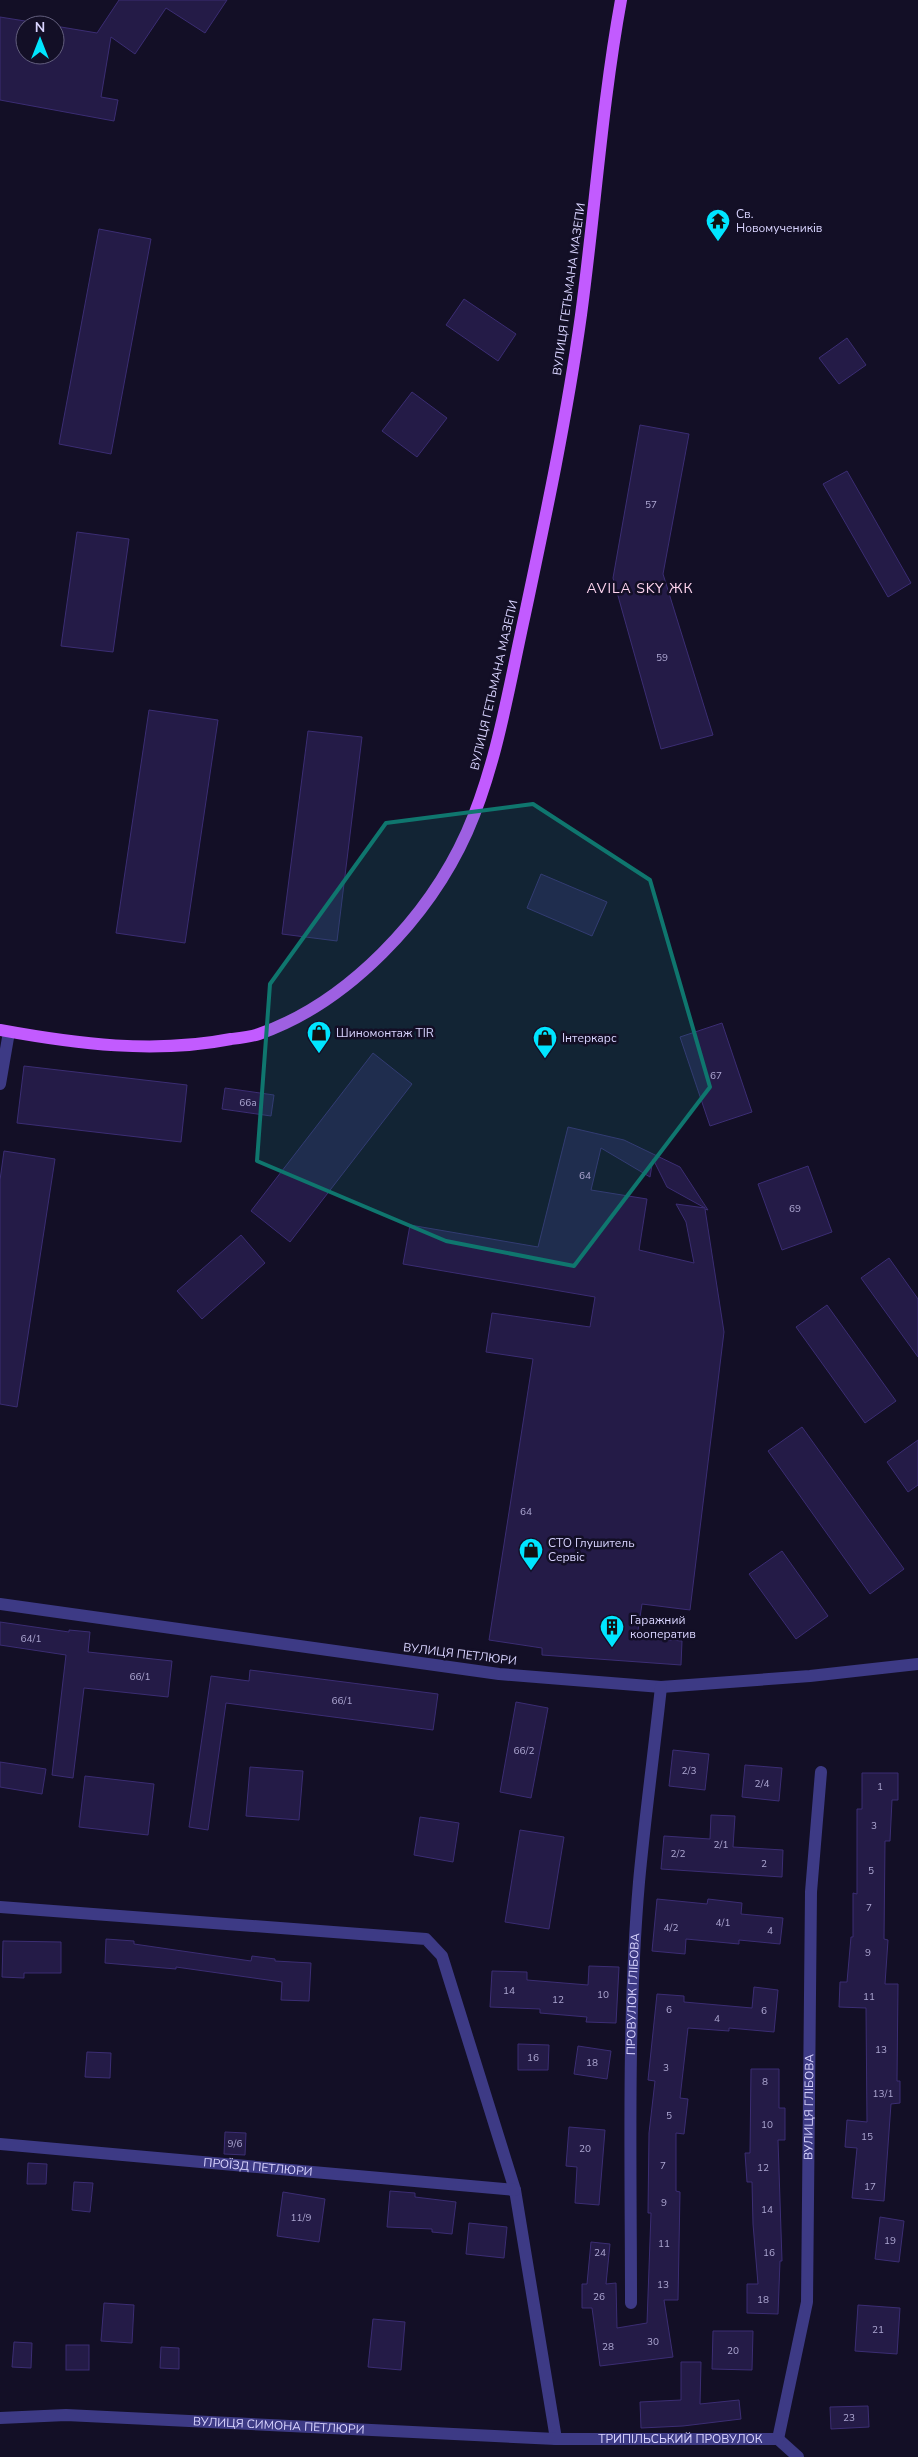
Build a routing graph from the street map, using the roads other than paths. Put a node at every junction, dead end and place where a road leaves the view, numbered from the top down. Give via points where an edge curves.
1 (620, 0) edge
2 (5, 1031) edge
3 (0, 1084) edge
4 (0, 1604) edge
5 (918, 1664) edge
6 (661, 1687) junction
7 (821, 1772) dead end
8 (0, 1907) edge
9 (0, 2144) edge
10 (515, 2190) junction
11 (631, 2303) dead end
12 (0, 2418) edge
13 (778, 2439) junction
14 (556, 2440) junction
15 (798, 2457) edge

1 - 2 main road, ВУЛИЦЯ ГЕТЬМАНА МАЗЕПИ via 581,317 557,462 485,785 466,833 445,872 390,946 352,980 314,1007 258,1034 209,1044 167,1047 104,1045
2 - 3 street
4 - 6 street, ВУЛИЦЯ ПЕТЛЮРИ via 498,1674
5 - 6 street, ВУЛИЦЯ ПЕТЛЮРИ
6 - 11 street, ПРОВУЛОК ГЛІБОВА via 639,1883 631,2035
7 - 13 street, ВУЛИЦЯ ГЛІБОВА via 811,1892 807,2302
8 - 10 street via 426,1939 442,1956
9 - 10 street, ПРОЇЗД ПЕТЛЮРИ
10 - 14 street
12 - 14 street, ВУЛИЦЯ СИМОНА ПЕТЛЮРИ via 66,2415
13 - 14 street, ТРИПІЛЬСЬКИЙ ПРОВУЛОК
13 - 15 street, ТРИПІЛЬСЬКИЙ ПРОВУЛОК

